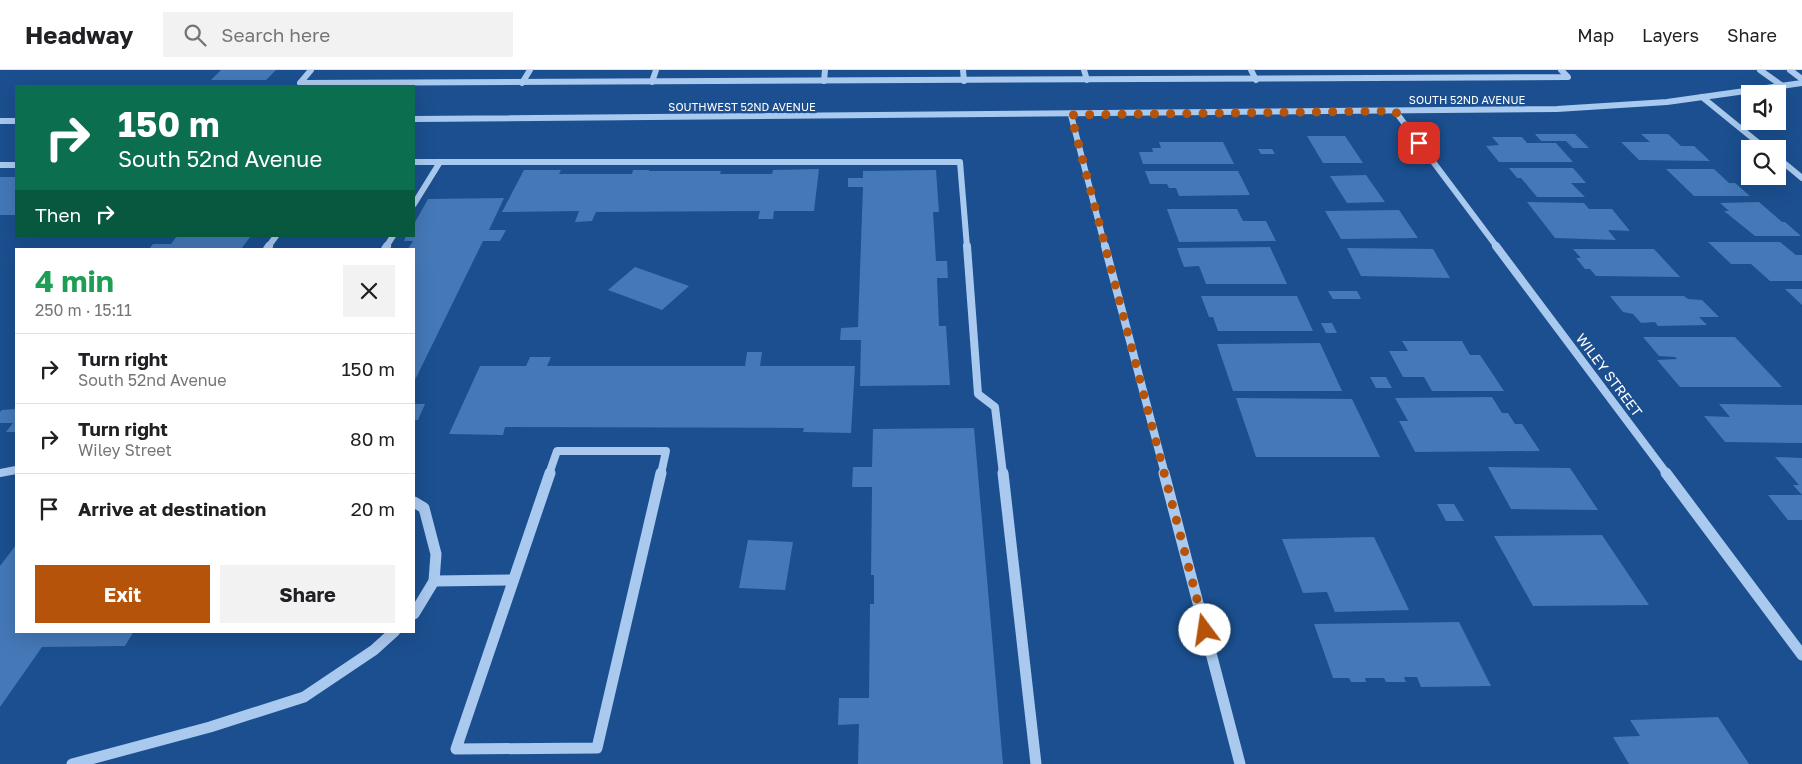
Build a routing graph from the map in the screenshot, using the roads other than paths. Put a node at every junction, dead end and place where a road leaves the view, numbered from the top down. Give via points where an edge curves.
1 (311, 70) edge
2 (530, 70) edge
3 (656, 70) edge
4 (825, 70) edge
5 (963, 70) edge
6 (1084, 70) edge
7 (1251, 70) edge
8 (1421, 70) edge
9 (1561, 70) edge
10 (1760, 70) edge
11 (1790, 70) edge
12 (1802, 78) edge
13 (1429, 79) junction
14 (1087, 80) junction
15 (1256, 80) junction
16 (824, 81) junction
17 (964, 81) junction
18 (652, 82) junction
19 (522, 83) junction
20 (1802, 83) edge
21 (1781, 85) joint
22 (1741, 91) edge
23 (1702, 97) junction
24 (1395, 111) junction
25 (1071, 115) junction
26 (415, 119) edge
27 (0, 121) edge
28 (15, 121) edge
29 (1755, 140) edge
30 (415, 162) edge
31 (440, 162) junction
32 (0, 165) edge
33 (15, 165) edge
34 (1786, 165) edge
35 (1802, 178) edge
36 (415, 202) edge
37 (275, 237) edge
38 (392, 237) edge
39 (268, 248) edge
40 (386, 248) edge
41 (15, 470) edge
42 (0, 473) edge
43 (415, 503) edge
44 (513, 580) junction
45 (434, 581) junction
46 (415, 612) edge
47 (393, 633) edge
48 (1802, 655) edge
49 (72, 764) edge
50 (1036, 764) edge
51 (1240, 764) edge

1 - 19 street via 300,83
2 - 19 street
3 - 18 street
4 - 16 street
5 - 17 street
6 - 14 street
7 - 15 street
8 - 13 street
9 - 13 street via 1568,77
10 - 21 street
11 - 12 street
13 - 15 street
14 - 15 street
14 - 17 street
16 - 17 street
16 - 18 street
18 - 19 street
20 - 21 street, SOUTH 52ND AVENUE
22 - 23 street, SOUTH 52ND AVENUE
23 - 24 street, SOUTH 52ND AVENUE via 1611,108
23 - 29 street
24 - 25 street, SOUTH 52ND AVENUE
24 - 48 street, WILEY STREET
25 - 26 street, SOUTHWEST 52ND AVENUE
25 - 51 street
27 - 28 street
30 - 31 street
31 - 36 street
31 - 50 street via 960,162 978,394 995,407
32 - 33 street
34 - 35 street
37 - 39 street
38 - 40 street
41 - 42 street
43 - 45 street via 424,508 436,554
44 - 44 street via 456,749 597,748 666,451 557,451
44 - 45 street
45 - 46 street
47 - 49 street via 374,650 304,697 210,727

